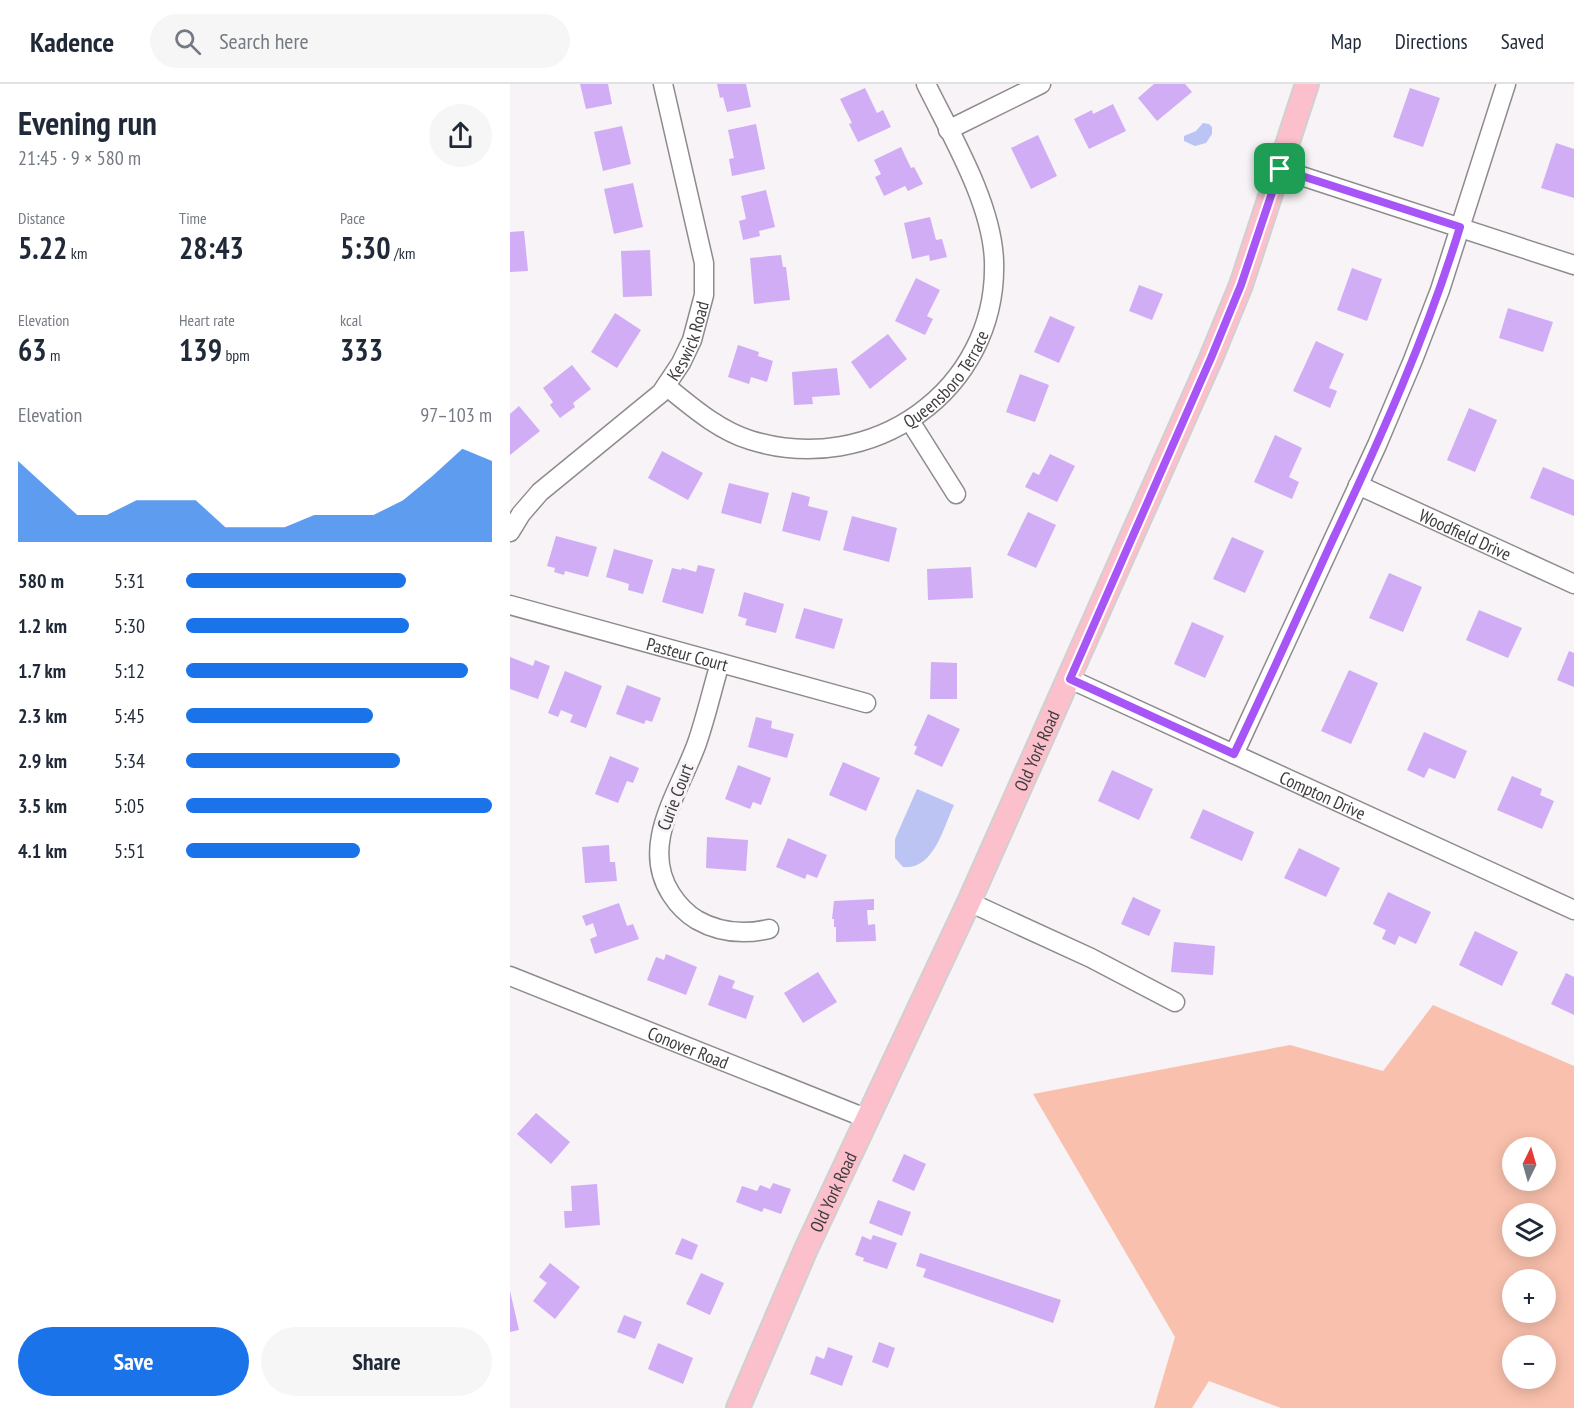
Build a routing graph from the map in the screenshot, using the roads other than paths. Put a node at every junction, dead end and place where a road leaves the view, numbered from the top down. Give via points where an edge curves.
1 (663, 84) edge
2 (926, 84) edge
3 (1041, 84) edge
4 (1307, 84) edge
5 (1506, 84) edge
6 (948, 129) junction
7 (1280, 169) junction
8 (1460, 227) junction
9 (1574, 265) edge
10 (666, 386) junction
11 (910, 421) junction
12 (1358, 485) junction
13 (956, 494) dead end
14 (510, 532) edge
15 (1574, 584) edge
16 (510, 605) edge
17 (720, 663) junction
18 (1070, 679) junction
19 (866, 703) dead end
20 (1234, 754) junction
21 (969, 902) junction
22 (1574, 910) edge
23 (769, 929) dead end
24 (510, 976) edge
25 (1175, 1002) dead end
26 (868, 1119) junction
27 (738, 1408) edge

1 - 10 street, Keswick Road via 702,252 705,285 692,340
2 - 6 street, Queensboro Terrace
3 - 6 street
4 - 7 main road, Old York Road
5 - 8 street
6 - 11 street, Queensboro Terrace via 981,200 988,225 994,261 990,300 964,367 950,386
7 - 8 street
7 - 18 main road, Old York Road via 1216,347
8 - 9 street
8 - 12 street via 1429,321
10 - 11 street, Queensboro Terrace via 729,432 785,447 844,446 887,433
10 - 14 street, Keswick Road via 540,492
11 - 13 street
12 - 15 street, Woodfield Drive
12 - 20 street
16 - 17 street, Pasteur Court
17 - 19 street, Pasteur Court
17 - 23 street, Curie Court via 696,745 661,833 660,865 671,894 694,918 713,928 739,933
18 - 20 street, Compton Drive
18 - 21 main road, Old York Road
20 - 22 street, Compton Drive
21 - 25 street
21 - 26 main road, Old York Road
24 - 26 street, Conover Road
26 - 27 main road, Old York Road via 806,1249

